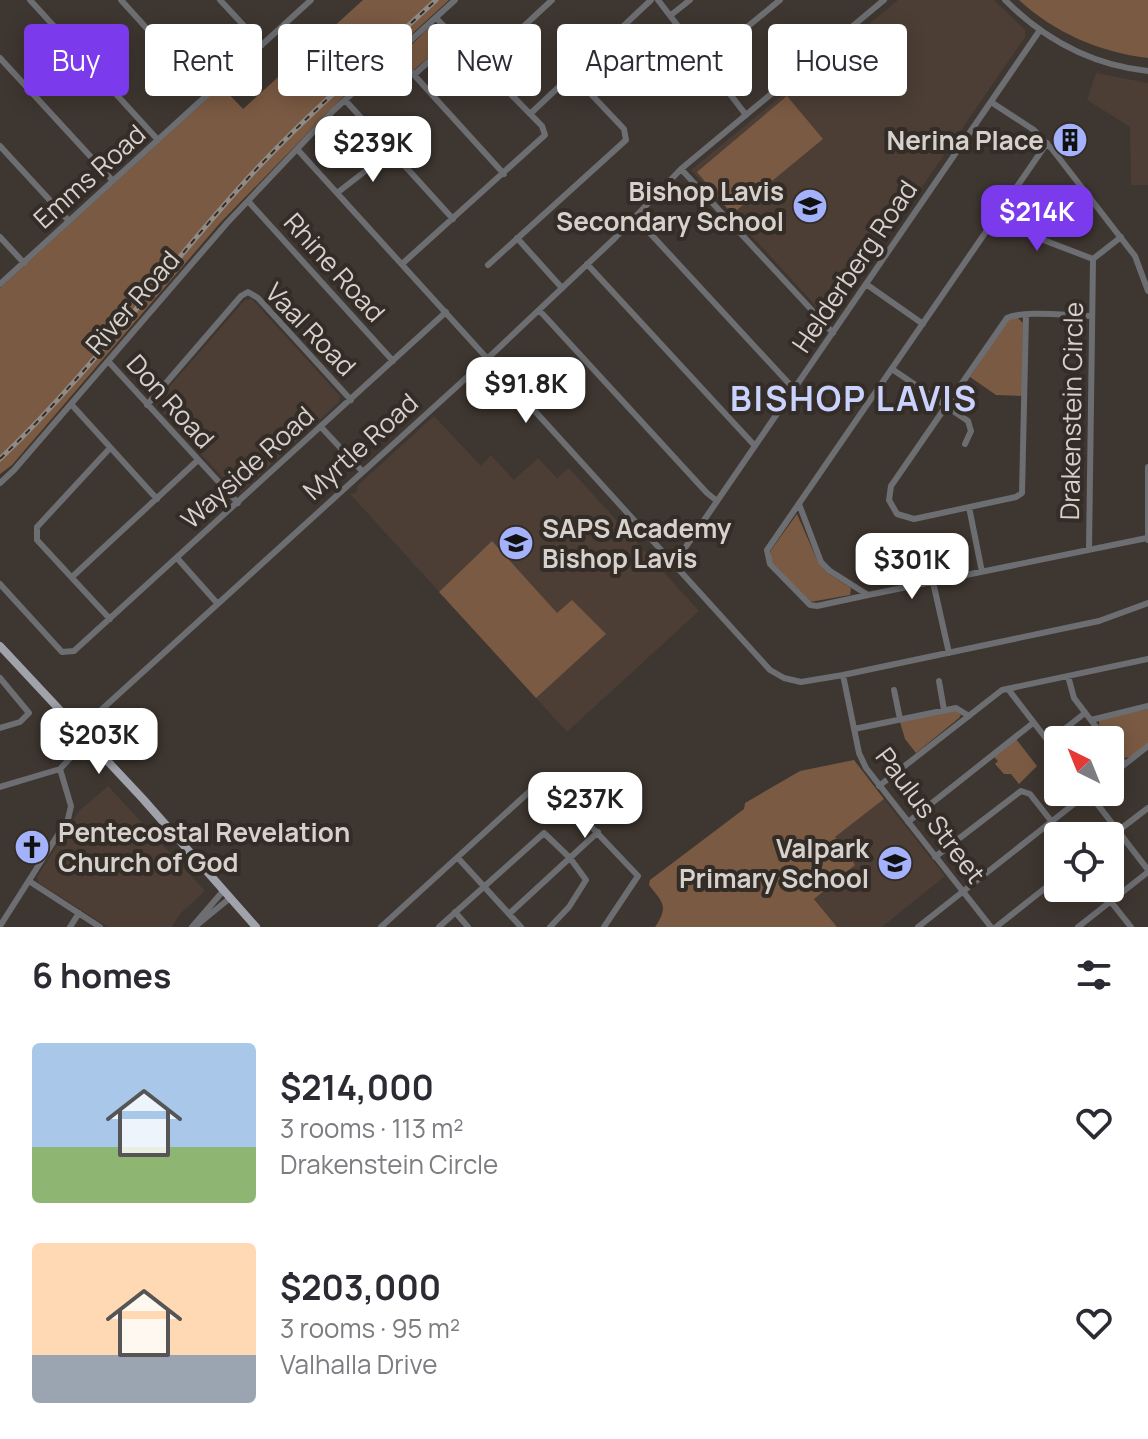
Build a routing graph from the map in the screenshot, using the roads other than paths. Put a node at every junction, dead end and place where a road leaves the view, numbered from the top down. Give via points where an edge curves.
1 (30, 0) edge
2 (121, 0) edge
3 (220, 0) edge
4 (455, 0) edge
5 (552, 0) edge
6 (651, 0) edge
7 (658, 0) edge
8 (690, 0) edge
9 (780, 0) edge
10 (884, 0) edge
11 (1005, 0) edge
12 (307, 1) edge
13 (671, 15) junction
14 (436, 18) junction
15 (242, 24) edge
16 (442, 24) edge
17 (526, 24) edge
18 (625, 24) edge
19 (678, 24) edge
20 (751, 24) edge
21 (145, 27) edge
22 (1040, 30) junction
23 (412, 40) edge
24 (262, 45) edge
25 (0, 58) edge
26 (428, 62) edge
27 (1148, 71) edge
28 (414, 75) joint
29 (557, 88) edge
30 (206, 96) edge
31 (350, 96) edge
32 (512, 96) edge
33 (593, 96) edge
34 (732, 96) edge
35 (345, 100) junction
36 (991, 102) junction
37 (530, 114) junction
38 (746, 115) junction
39 (158, 140) junction
40 (1047, 143) junction
41 (0, 146) edge
42 (297, 149) junction
43 (391, 151) junction
44 (681, 169) junction
45 (504, 174) junction
46 (113, 181) junction
47 (337, 193) junction
48 (248, 201) junction
49 (635, 217) junction
50 (453, 219) junction
51 (69, 221) junction
52 (994, 221) junction
53 (0, 237) edge
54 (1121, 237) junction
55 (517, 238) junction
56 (1093, 259) junction
57 (24, 263) junction
58 (402, 264) junction
59 (587, 264) junction
60 (488, 265) dead end
61 (0, 284) edge
62 (866, 284) junction
63 (562, 288) junction
64 (1148, 291) edge
65 (539, 310) junction
66 (446, 312) junction
67 (1026, 315) junction
68 (1092, 316) junction
69 (923, 324) junction
70 (833, 333) junction
71 (487, 359) junction
72 (108, 361) junction
73 (393, 361) junction
74 (892, 369) junction
75 (794, 389) junction
76 (351, 400) junction
77 (71, 404) junction
78 (147, 405) junction
79 (946, 406) junction
80 (321, 427) junction
81 (965, 444) dead end
82 (755, 446) junction
83 (110, 448) junction
84 (198, 460) junction
85 (1148, 467) edge
86 (362, 471) junction
87 (0, 483) edge
88 (157, 499) junction
89 (717, 501) junction
90 (238, 503) junction
91 (799, 504) junction
92 (969, 507) junction
93 (1147, 539) edge
94 (1089, 549) junction
95 (177, 558) junction
96 (674, 564) junction
97 (982, 572) junction
98 (72, 577) junction
99 (933, 582) junction
100 (0, 584) edge
101 (868, 595) junction
102 (217, 603) junction
103 (1148, 603) edge
104 (110, 619) junction
105 (0, 646) edge
106 (949, 653) junction
107 (1148, 659) edge
108 (843, 675) junction
109 (1068, 676) junction
110 (0, 678) edge
111 (939, 681) dead end
112 (1008, 689) junction
113 (894, 690) dead end
114 (1148, 706) edge
115 (944, 710) junction
116 (1085, 713) junction
117 (969, 716) junction
118 (900, 719) junction
119 (1091, 720) junction
120 (1033, 723) junction
121 (1068, 726) edge
122 (1096, 726) edge
123 (0, 728) edge
124 (854, 729) junction
125 (78, 731) junction
126 (1044, 737) edge
127 (87, 740) junction
128 (1148, 746) edge
129 (1125, 764) edge
130 (60, 769) junction
131 (879, 786) junction
132 (0, 787) edge
133 (1072, 806) edge
134 (1148, 808) edge
135 (908, 822) junction
136 (1050, 822) edge
137 (1052, 822) edge
138 (1124, 826) edge
139 (1044, 828) edge
140 (598, 832) junction
141 (1124, 839) edge
142 (935, 857) junction
143 (458, 858) junction
144 (570, 858) junction
145 (1148, 872) edge
146 (29, 881) junction
147 (483, 886) junction
148 (1044, 889) edge
149 (1124, 891) edge
150 (963, 892) junction
151 (227, 894) junction
152 (1110, 902) edge
153 (1112, 902) edge
154 (455, 912) junction
155 (79, 913) junction
156 (509, 914) junction
157 (0, 926) edge
158 (70, 927) edge
159 (100, 927) edge
160 (193, 927) edge
161 (256, 927) edge
162 (381, 927) edge
163 (439, 927) edge
164 (468, 927) edge
165 (521, 927) edge
166 (550, 927) edge
167 (604, 927) edge
168 (918, 927) edge
169 (994, 927) edge
170 (1078, 927) edge
171 (1131, 927) edge

1 - 39 street
2 - 21 street
3 - 15 street
4 - 14 street, River Road
5 - 17 street
6 - 18 street
7 - 13 street
8 - 13 street
9 - 20 street
10 - 38 street, Myrtle Road
11 - 22 street
12 - 24 street, Emms Road
13 - 19 street
14 - 16 street
14 - 23 street, River Road
22 - 27 street via 1097,60
22 - 36 street, Helderberg Road
25 - 46 street
26 - 28 street
28 - 45 street
29 - 37 street
30 - 39 street, Emms Road
31 - 35 street, River Road
32 - 37 street
33 - 55 street via 624,129 626,140
34 - 38 street
35 - 42 street, River Road
35 - 43 street
36 - 40 street
36 - 62 street, Helderberg Road
37 - 45 street via 543,128 544,138
38 - 44 street, Myrtle Road
39 - 46 street, Emms Road
40 - 52 street, Drakenstein Circle
40 - 54 street
41 - 51 street
42 - 47 street
42 - 48 street, River Road
43 - 47 street
43 - 50 street
44 - 49 street, Myrtle Road
44 - 70 street
45 - 50 street
46 - 51 street, Emms Road
47 - 58 street
48 - 72 street, River Road
48 - 73 street, Rhine Road
49 - 59 street, Myrtle Road
49 - 75 street
50 - 58 street
51 - 57 street, Emms Road
52 - 56 street
52 - 69 street, Drakenstein Circle
53 - 57 street
54 - 56 street
54 - 64 street via 1140,266
55 - 60 street
55 - 63 street
56 - 68 street, Drakenstein Circle
57 - 61 street, Emms Road
58 - 66 street
59 - 63 street, Myrtle Road
59 - 82 street
62 - 69 street
62 - 70 street, Helderberg Road
63 - 65 street, Myrtle Road
65 - 71 street, Myrtle Road
65 - 89 street
66 - 71 street
66 - 73 street, Wayside Road
67 - 68 street
67 - 79 street via 1007,318
67 - 92 street via 1023,490 1016,497
68 - 94 street, Drakenstein Circle
69 - 74 street, Drakenstein Circle
70 - 75 street, Helderberg Road
71 - 86 street, Myrtle Road
71 - 96 street
72 - 77 street, River Road
72 - 78 street, Don Road
73 - 76 street, Wayside Road
74 - 79 street
74 - 91 street, Drakenstein Circle
75 - 82 street, Helderberg Road
76 - 78 street, Vaal Road via 248,292
76 - 80 street, Wayside Road
77 - 83 street
77 - 87 street, River Road
78 - 84 street, Don Road
79 - 81 street via 970,423
79 - 92 street via 891,486 890,504 909,519
80 - 86 street
80 - 90 street, Wayside Road
82 - 89 street, Helderberg Road
83 - 88 street
83 - 98 street via 36,530 37,540
84 - 88 street
84 - 90 street, Don Road
85 - 93 street
86 - 102 street, Myrtle Road
88 - 98 street
89 - 96 street, Helderberg Road
90 - 95 street, Wayside Road
91 - 101 street via 821,562
91 - 101 street, Drakenstein Circle via 767,550 770,564 810,605
92 - 97 street
93 - 94 street
94 - 97 street, Drakenstein Circle
95 - 102 street
95 - 104 street, Wayside Road
96 - 108 street via 770,670 801,682
97 - 99 street, Drakenstein Circle
98 - 104 street
99 - 101 street, Drakenstein Circle
99 - 106 street
100 - 104 street, Wayside Road via 62,652 74,651
102 - 125 street, Myrtle Road
103 - 106 street via 1099,621
105 - 125 main road
106 - 108 street
107 - 109 street
108 - 124 street, Paulus Street
109 - 112 street
109 - 116 street via 1072,695
110 - 123 street via 29,713
111 - 115 street
112 - 117 street
112 - 120 street
113 - 118 street
114 - 119 street
115 - 117 street via 960,708
115 - 118 street
116 - 119 street
116 - 121 street
117 - 131 street
118 - 124 street
119 - 122 street
120 - 126 street
120 - 135 street
124 - 131 street, Paulus Street via 862,761
125 - 127 main road
127 - 130 street
127 - 151 main road
128 - 129 street
130 - 132 street
130 - 146 street via 70,813
131 - 135 street, Paulus Street
133 - 137 street
134 - 138 street
135 - 142 street, Paulus Street
136 - 142 street via 1029,792 1021,791
139 - 150 street
140 - 143 street via 545,780
140 - 144 street
140 - 167 street via 638,876
141 - 145 street
142 - 150 street, Paulus Street
143 - 147 street
143 - 162 street
144 - 147 street via 542,833
144 - 156 street
144 - 166 street via 586,882
145 - 149 street
146 - 155 street
146 - 157 street
147 - 154 street
147 - 156 street
148 - 169 street
150 - 168 street
150 - 169 street, Paulus Street
151 - 160 street
151 - 161 main road
152 - 170 street
153 - 171 street
154 - 163 street
154 - 164 street
155 - 158 street
155 - 159 street
156 - 165 street

